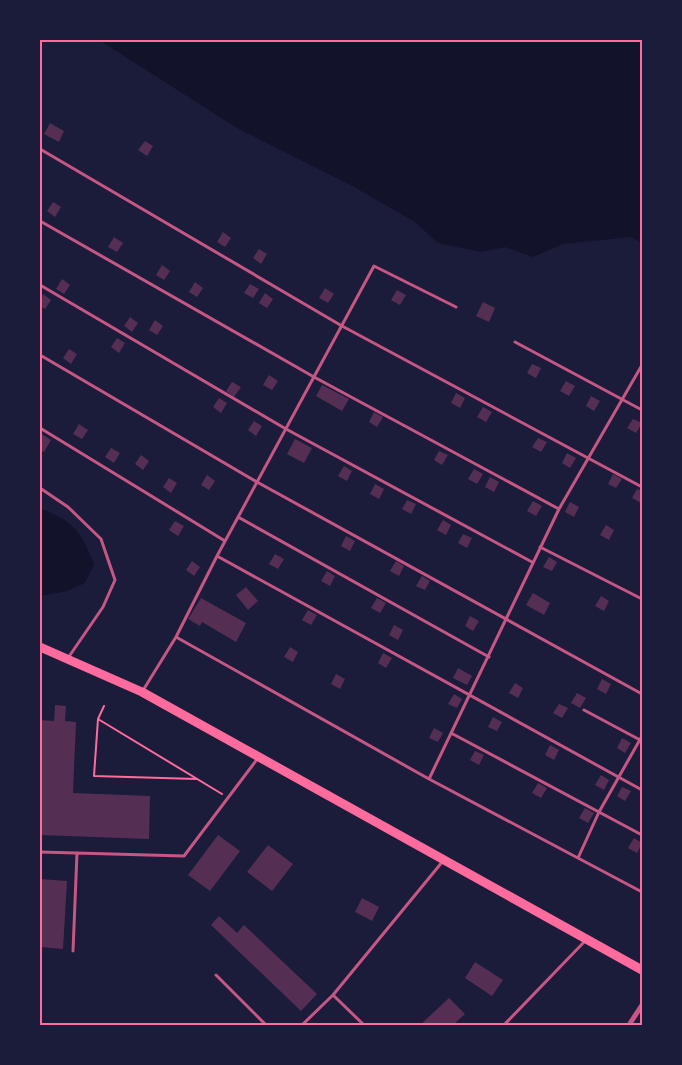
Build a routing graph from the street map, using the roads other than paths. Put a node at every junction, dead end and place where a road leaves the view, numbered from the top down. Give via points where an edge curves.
1 (40, 149) edge
2 (40, 221) edge
3 (40, 285) edge
4 (456, 307) dead end
5 (342, 326) junction
6 (515, 342) dead end
7 (40, 355) edge
8 (642, 365) edge
9 (314, 377) junction
10 (622, 399) junction
11 (642, 410) edge
12 (40, 428) edge
13 (286, 429) junction
14 (589, 458) junction
15 (257, 482) junction
16 (642, 487) edge
17 (40, 488) edge
18 (559, 508) junction
19 (238, 517) junction
20 (225, 541) junction
21 (540, 547) junction
22 (217, 556) junction
23 (532, 562) junction
24 (642, 599) edge
25 (505, 618) junction
26 (176, 638) junction
27 (40, 647) edge
28 (489, 657) junction
29 (67, 658) junction
30 (142, 692) junction
31 (642, 694) edge
32 (470, 695) junction
33 (584, 710) dead end
34 (451, 733) junction
35 (641, 739) edge
36 (258, 757) junction
37 (619, 777) junction
38 (429, 779) junction
39 (642, 790) edge
40 (599, 812) junction
41 (642, 835) edge
42 (40, 852) edge
43 (77, 853) junction
44 (578, 858) junction
45 (444, 860) junction
46 (642, 892) edge
47 (587, 940) junction
48 (73, 950) dead end
49 (642, 970) edge
50 (216, 975) dead end
51 (333, 995) junction
52 (642, 1005) edge
53 (266, 1025) edge
54 (302, 1025) edge
55 (364, 1025) edge
56 (504, 1025) edge
57 (630, 1025) edge

1 - 5 lane
2 - 9 lane
3 - 13 lane
4 - 5 lane via 374,266
5 - 9 lane
5 - 14 lane
6 - 10 lane
7 - 15 lane
8 - 10 lane
9 - 13 lane
9 - 18 lane
10 - 11 lane
10 - 14 lane
12 - 20 lane
13 - 15 lane
13 - 23 lane
14 - 16 lane
14 - 18 lane
15 - 19 lane
15 - 25 lane
17 - 29 lane via 68,507 101,539 115,580 103,607
18 - 21 lane
19 - 20 lane
19 - 28 lane
20 - 22 lane
21 - 23 lane
21 - 24 lane
22 - 26 lane
22 - 32 lane
23 - 25 lane
25 - 28 lane
25 - 31 lane
26 - 30 lane
26 - 38 lane
27 - 29 main road
28 - 32 lane
29 - 30 main road
30 - 36 main road
32 - 34 lane
32 - 37 lane
33 - 35 lane
34 - 38 lane
34 - 40 lane
35 - 37 lane
36 - 43 lane via 184,856
36 - 45 main road
37 - 39 lane
37 - 40 lane
38 - 44 lane
40 - 41 lane
40 - 44 lane
42 - 43 lane
43 - 48 lane
44 - 46 lane
45 - 47 main road
45 - 51 lane
47 - 49 main road
47 - 56 lane
50 - 53 lane
51 - 54 lane
51 - 55 lane
52 - 57 street

